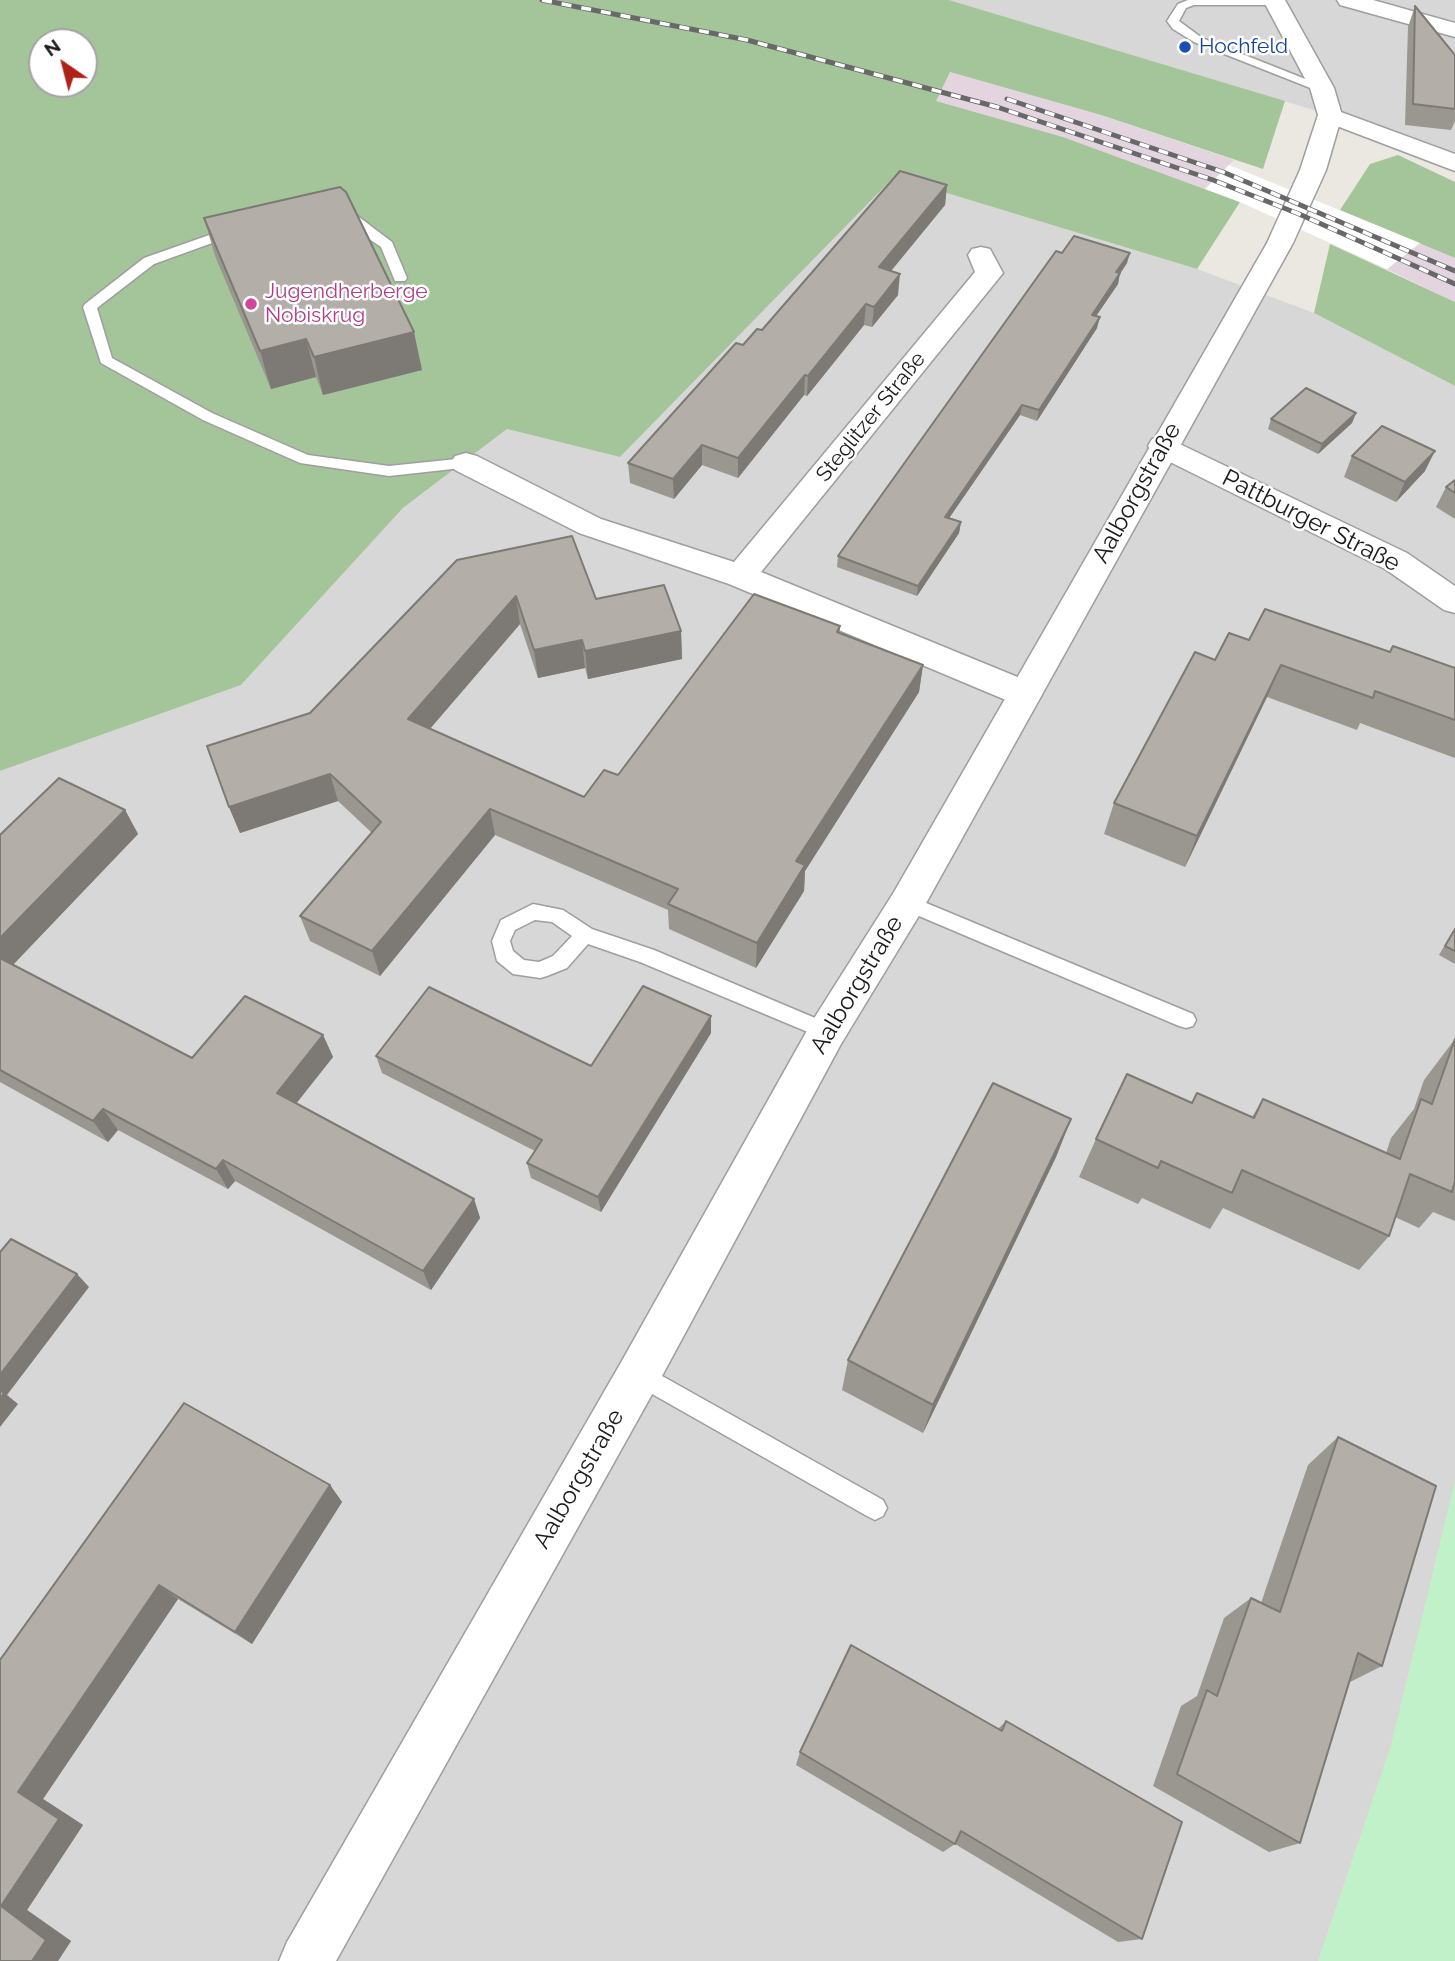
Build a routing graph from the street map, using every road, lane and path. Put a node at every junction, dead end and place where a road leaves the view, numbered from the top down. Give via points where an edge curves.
1 (1348, 0) edge
2 (1274, 1) edge
3 (1455, 30) edge
4 (1322, 88) junction
5 (1330, 115) junction
6 (1455, 163) edge
7 (333, 216) edge
8 (251, 228) edge
9 (981, 255) dead end
10 (400, 278) dead end
11 (1163, 446) junction
12 (466, 463) joint
13 (740, 576) junction
14 (1455, 602) edge
15 (1025, 694) junction
16 (907, 904) junction
17 (585, 935) dead end
18 (1186, 1020) dead end
19 (827, 1032) junction
20 (639, 1374) junction
21 (875, 1508) dead end
22 (306, 1961) edge

1 - 3 street
2 - 4 street
2 - 4 lane via 1193,2 1182,6 1173,21 1198,40
4 - 5 street
5 - 6 street
5 - 11 street, Aalborgstraße via 1313,170 1280,243
7 - 10 lane via 346,214 387,245
8 - 12 lane via 224,232 149,261 90,307 106,360 208,417 305,460 389,471
9 - 13 street, Steglitzer Straße via 989,273
11 - 14 street, Pattburger Straße via 1395,561
11 - 15 street, Aalborgstraße
12 - 13 street via 590,526
13 - 15 street
15 - 16 street, Aalborgstraße
16 - 18 lane
16 - 19 street, Aalborgstraße
17 - 19 lane via 647,956
19 - 20 street, Aalborgstraße
20 - 21 lane
20 - 22 street, Aalborgstraße

